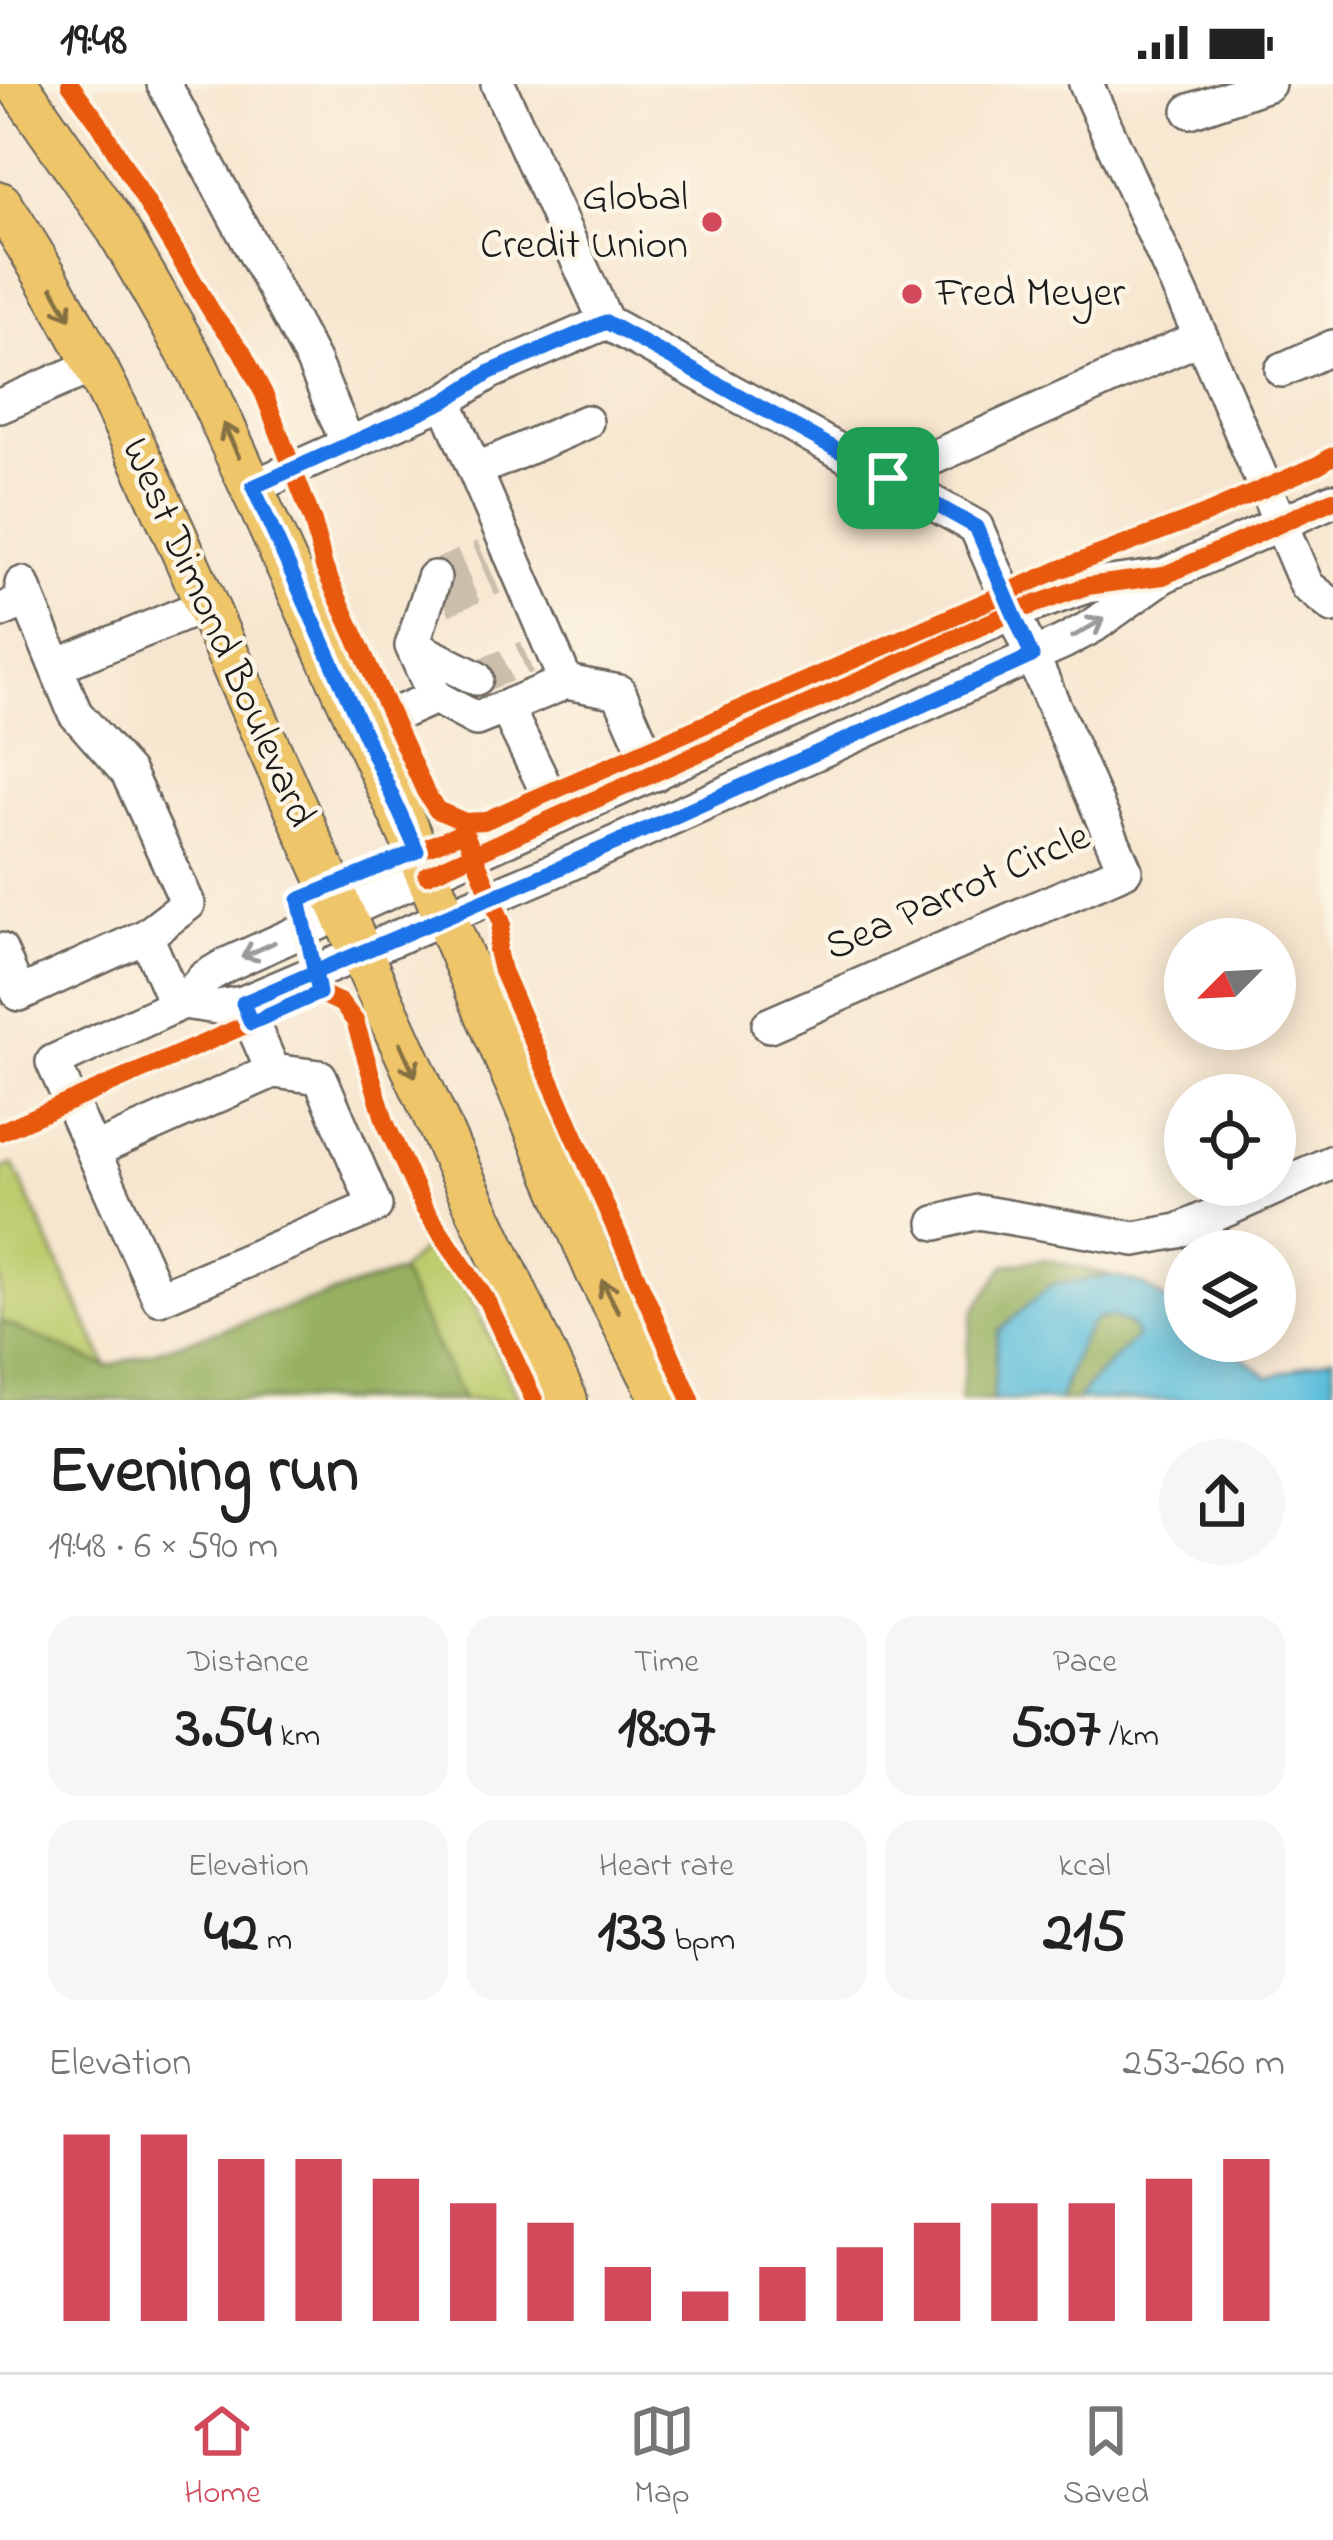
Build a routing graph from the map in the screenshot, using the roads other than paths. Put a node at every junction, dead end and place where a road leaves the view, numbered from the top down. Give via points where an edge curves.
1 (17, 84) edge
2 (164, 84) edge
3 (498, 84) edge
4 (1086, 84) edge
5 (1268, 84) edge
6 (1190, 111) dead end
7 (0, 203) edge
8 (606, 322) junction
9 (1201, 337) junction
10 (1333, 347) edge
11 (95, 365) junction
12 (1282, 370) dead end
13 (445, 401) junction
14 (0, 406) edge
15 (586, 422) dead end
16 (348, 444) junction
17 (476, 470) junction
18 (888, 478) junction
19 (253, 487) junction
20 (1333, 500) edge
21 (1281, 525) junction
22 (489, 567) dead end
23 (1162, 576) junction
24 (438, 589) tunnel mouth
25 (17, 598) edge
26 (532, 603) junction
27 (206, 605) junction
28 (1333, 606) edge
29 (1013, 612) junction
30 (412, 646) junction
31 (523, 648) dead end
32 (1032, 656) junction
33 (56, 666) junction
34 (472, 669) tunnel mouth
35 (566, 682) junction
36 (435, 697) junction
37 (506, 707) junction
38 (362, 729) junction
39 (655, 774) junction
40 (559, 816) junction
41 (427, 874) junction
42 (342, 911) junction
43 (445, 917) junction
44 (146, 936) junction
45 (0, 950) edge
46 (360, 953) junction
47 (243, 1003) junction
48 (179, 1004) junction
49 (769, 1025) dead end
50 (273, 1071) junction
51 (93, 1151) junction
52 (1333, 1162) edge
53 (936, 1222) dead end
54 (566, 1400) edge
55 (663, 1400) edge

19 -> 1 main road via 160,299
2 - 16 street via 313,361
3 - 8 street
4 - 9 street
5 - 6 street
7 -> 11 main road, West Dimond Boulevard
8 - 13 street via 490,372
8 - 18 street, Sea Parrot Circle
9 - 18 street
9 - 21 street
10 - 12 street
11 - 14 street
11 - 27 main road, West Dimond Boulevard
13 - 16 street
13 - 17 street
15 - 17 street
16 - 19 street
17 - 26 street
18 - 29 street, Sea Parrot Circle via 976,527
19 - 38 main road
20 - 21 street
21 - 23 street
21 - 28 street via 1307,586
22 - 26 street
23 - 29 street via 1088,586
32 -> 23 street via 1093,626
24 - 30 street
25 - 33 street
26 - 31 street
26 - 35 street
27 - 33 street
27 - 42 main road, West Dimond Boulevard
29 - 32 street, Sea Parrot Circle
29 - 39 street
30 - 34 street
30 - 36 street
32 - 43 street
32 - 49 street, Sea Parrot Circle via 1125,869
33 - 44 street via 75,713 128,772 188,904
35 - 37 street
35 - 39 street via 619,692
36 - 37 street via 476,719
36 - 38 street
37 - 40 street
38 - 41 main road
39 - 40 street
40 - 41 street
41 - 42 street
41 - 43 main road
42 - 46 main road, West Dimond Boulevard
42 -> 48 street via 214,971
43 - 46 street
55 -> 43 main road via 598,1272
44 - 45 street via 19,994
44 - 48 street
46 - 47 street
46 -> 54 main road, West Dimond Boulevard
47 - 48 street
47 - 50 street
48 - 51 street via 52,1062
50 - 51 street
50 - 51 street via 320,1076 375,1206 159,1298
52 - 53 street via 1178,1231 1136,1239 978,1213

